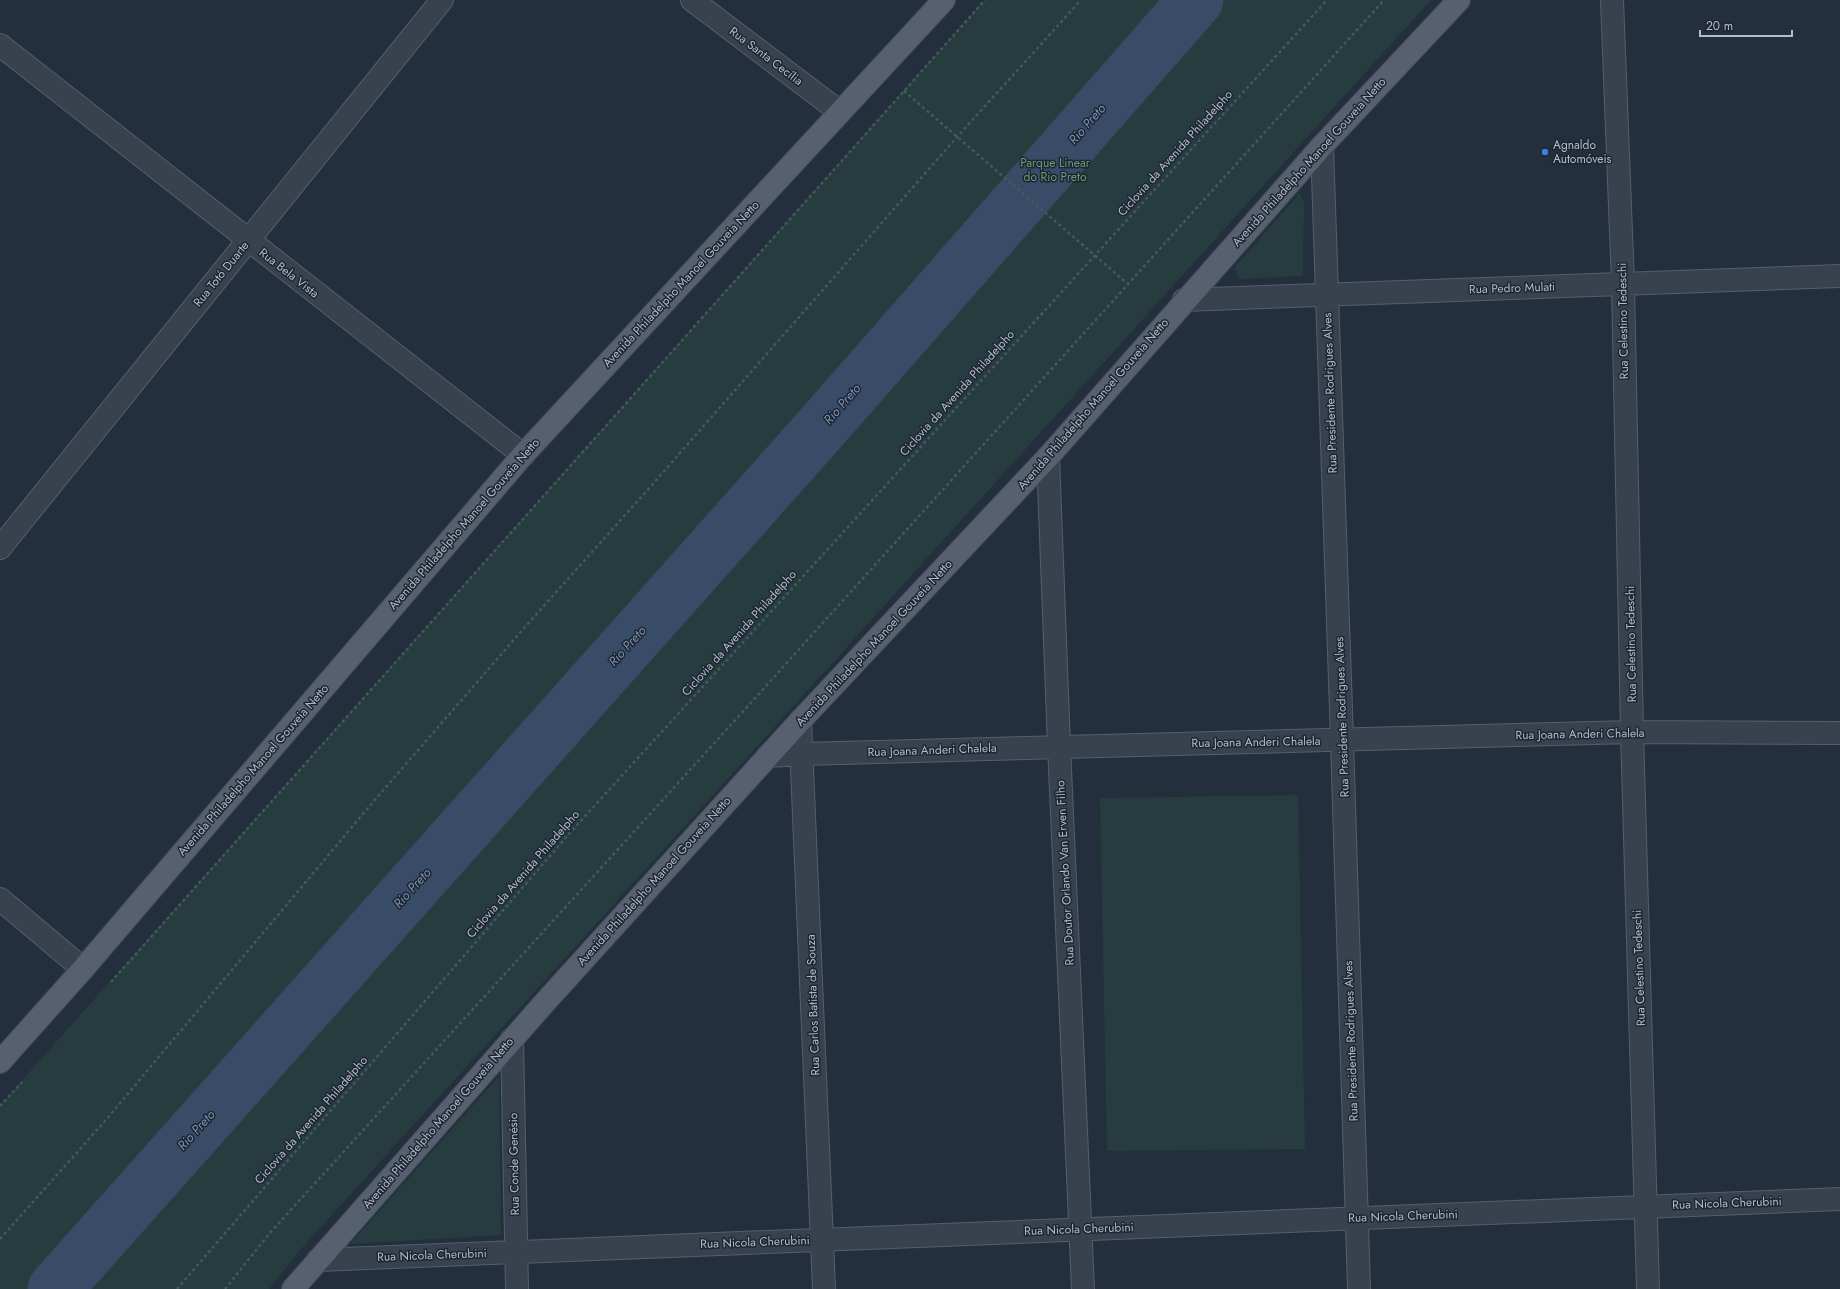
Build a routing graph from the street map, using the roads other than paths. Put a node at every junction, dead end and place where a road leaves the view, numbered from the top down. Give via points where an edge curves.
1 (442, 0) edge
2 (692, 0) edge
3 (944, 0) edge
4 (1459, 0) edge
5 (1612, 0) edge
6 (0, 45) edge
7 (840, 112) junction
8 (1322, 146) junction
9 (248, 241) junction
10 (1840, 276) edge
11 (1623, 284) junction
12 (1327, 295) junction
13 (1184, 300) junction
14 (523, 455) junction
15 (1048, 457) junction
16 (0, 548) edge
17 (800, 721) junction
18 (1632, 732) junction
19 (1840, 733) edge
20 (1342, 740) junction
21 (1059, 746) junction
22 (802, 754) junction
23 (768, 756) junction
24 (0, 899) edge
25 (83, 969) junction
26 (512, 1039) junction
27 (0, 1062) edge
28 (1840, 1198) edge
29 (1646, 1206) junction
30 (1356, 1218) junction
31 (1082, 1229) junction
32 (823, 1239) junction
33 (516, 1252) junction
34 (318, 1260) junction
35 (293, 1289) edge
36 (517, 1289) edge
37 (824, 1289) edge
38 (1083, 1289) edge
39 (1359, 1289) edge
40 (1648, 1289) edge

1 - 9 street, Rua Totó Duarte
2 - 7 street, Rua Santa Cecília
3 - 7 main road, Avenida Philadelpho Manoel Gouveia Netto
4 - 8 main road, Avenida Philadelpho Manoel Gouveia Netto
5 - 11 street, Rua Celestino Tedeschi
6 - 9 street, Rua Bela Vista
7 - 14 main road, Avenida Philadelpho Manoel Gouveia Netto
8 - 12 street, Rua Presidente Rodrigues Alves
8 - 13 main road, Avenida Philadelpho Manoel Gouveia Netto
9 - 14 street, Rua Bela Vista
9 - 16 street, Rua Totó Duarte
10 - 11 street, Rua Pedro Mulati
11 - 12 street, Rua Pedro Mulati
11 - 18 street, Rua Celestino Tedeschi
12 - 13 street, Rua Pedro Mulati
12 - 20 street, Rua Presidente Rodrigues Alves
13 - 15 main road, Avenida Philadelpho Manoel Gouveia Netto
14 - 25 main road, Avenida Philadelpho Manoel Gouveia Netto
15 - 17 main road, Avenida Philadelpho Manoel Gouveia Netto
15 - 21 street, Rua Doutor Orlando Van Erven Filho
17 - 22 street, Rua Carlos Batista de Souza
17 - 23 main road, Avenida Philadelpho Manoel Gouveia Netto
18 - 19 street, Rua Joana Anderi Chalela
18 - 20 street, Rua Joana Anderi Chalela
18 - 29 street, Rua Celestino Tedeschi
20 - 21 street, Rua Joana Anderi Chalela
20 - 30 street, Rua Presidente Rodrigues Alves
21 - 22 street, Rua Joana Anderi Chalela
21 - 31 street, Rua Doutor Orlando Van Erven Filho
22 - 23 street, Rua Joana Anderi Chalela
22 - 32 street, Rua Carlos Batista de Souza
23 - 26 main road, Avenida Philadelpho Manoel Gouveia Netto
24 - 25 street
25 - 27 main road, Avenida Philadelpho Manoel Gouveia Netto
26 - 33 street, Rua Conde Genésio
26 - 34 main road, Avenida Philadelpho Manoel Gouveia Netto
28 - 29 street, Rua Nicola Cherubini
29 - 30 street, Rua Nicola Cherubini
29 - 40 street, Rua Celestino Tedeschi
30 - 31 street, Rua Nicola Cherubini
30 - 39 street, Rua Presidente Rodrigues Alves
31 - 32 street, Rua Nicola Cherubini
31 - 38 street, Rua Doutor Orlando Van Erven Filho
32 - 33 street, Rua Nicola Cherubini
32 - 37 street, Rua Carlos Batista de Souza
33 - 34 street, Rua Nicola Cherubini
33 - 36 street, Rua Conde Genésio
34 - 35 main road, Avenida Philadelpho Manoel Gouveia Netto

